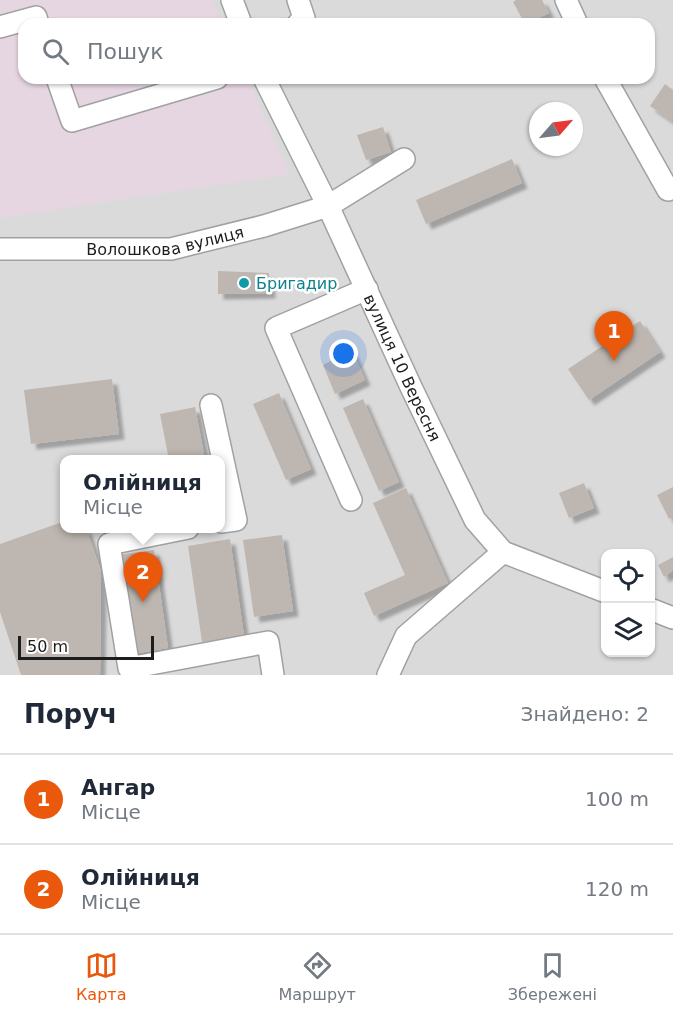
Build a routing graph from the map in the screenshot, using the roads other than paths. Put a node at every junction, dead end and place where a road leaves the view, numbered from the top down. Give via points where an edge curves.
1 (232, 0) edge
2 (298, 0) edge
3 (566, 0) edge
4 (240, 18) edge
5 (304, 18) edge
6 (574, 18) edge
7 (18, 22) edge
8 (0, 27) edge
9 (59, 84) edge
10 (197, 84) edge
11 (267, 84) edge
12 (608, 84) edge
13 (404, 159) dead end
14 (673, 162) edge
15 (671, 197) edge
16 (328, 206) junction
17 (0, 249) edge
18 (367, 289) junction
19 (211, 405) dead end
20 (222, 455) edge
21 (225, 469) edge
22 (351, 500) dead end
23 (225, 521) edge
24 (163, 533) edge
25 (503, 552) junction
26 (601, 590) edge
27 (655, 611) edge
28 (673, 618) edge
29 (146, 670) edge
30 (273, 675) edge
31 (388, 675) edge

1 - 4 street
2 - 5 street
3 - 6 street
7 - 8 street
9 - 10 street via 72,122
11 - 16 street, вулиця 10 Вересня
12 - 15 street
13 - 16 street, Волошкова вулиця
14 - 15 street
16 - 17 street, Волошкова вулиця via 171,249
16 - 18 street, вулиця 10 Вересня
18 - 22 street via 276,328
18 - 25 street, вулиця 10 Вересня via 475,520
19 - 20 street
21 - 23 street via 236,519
24 - 29 street via 109,544 129,668
25 - 26 street, вулиця 10 Вересня
25 - 31 street via 406,636
27 - 28 street
29 - 30 street via 268,642

